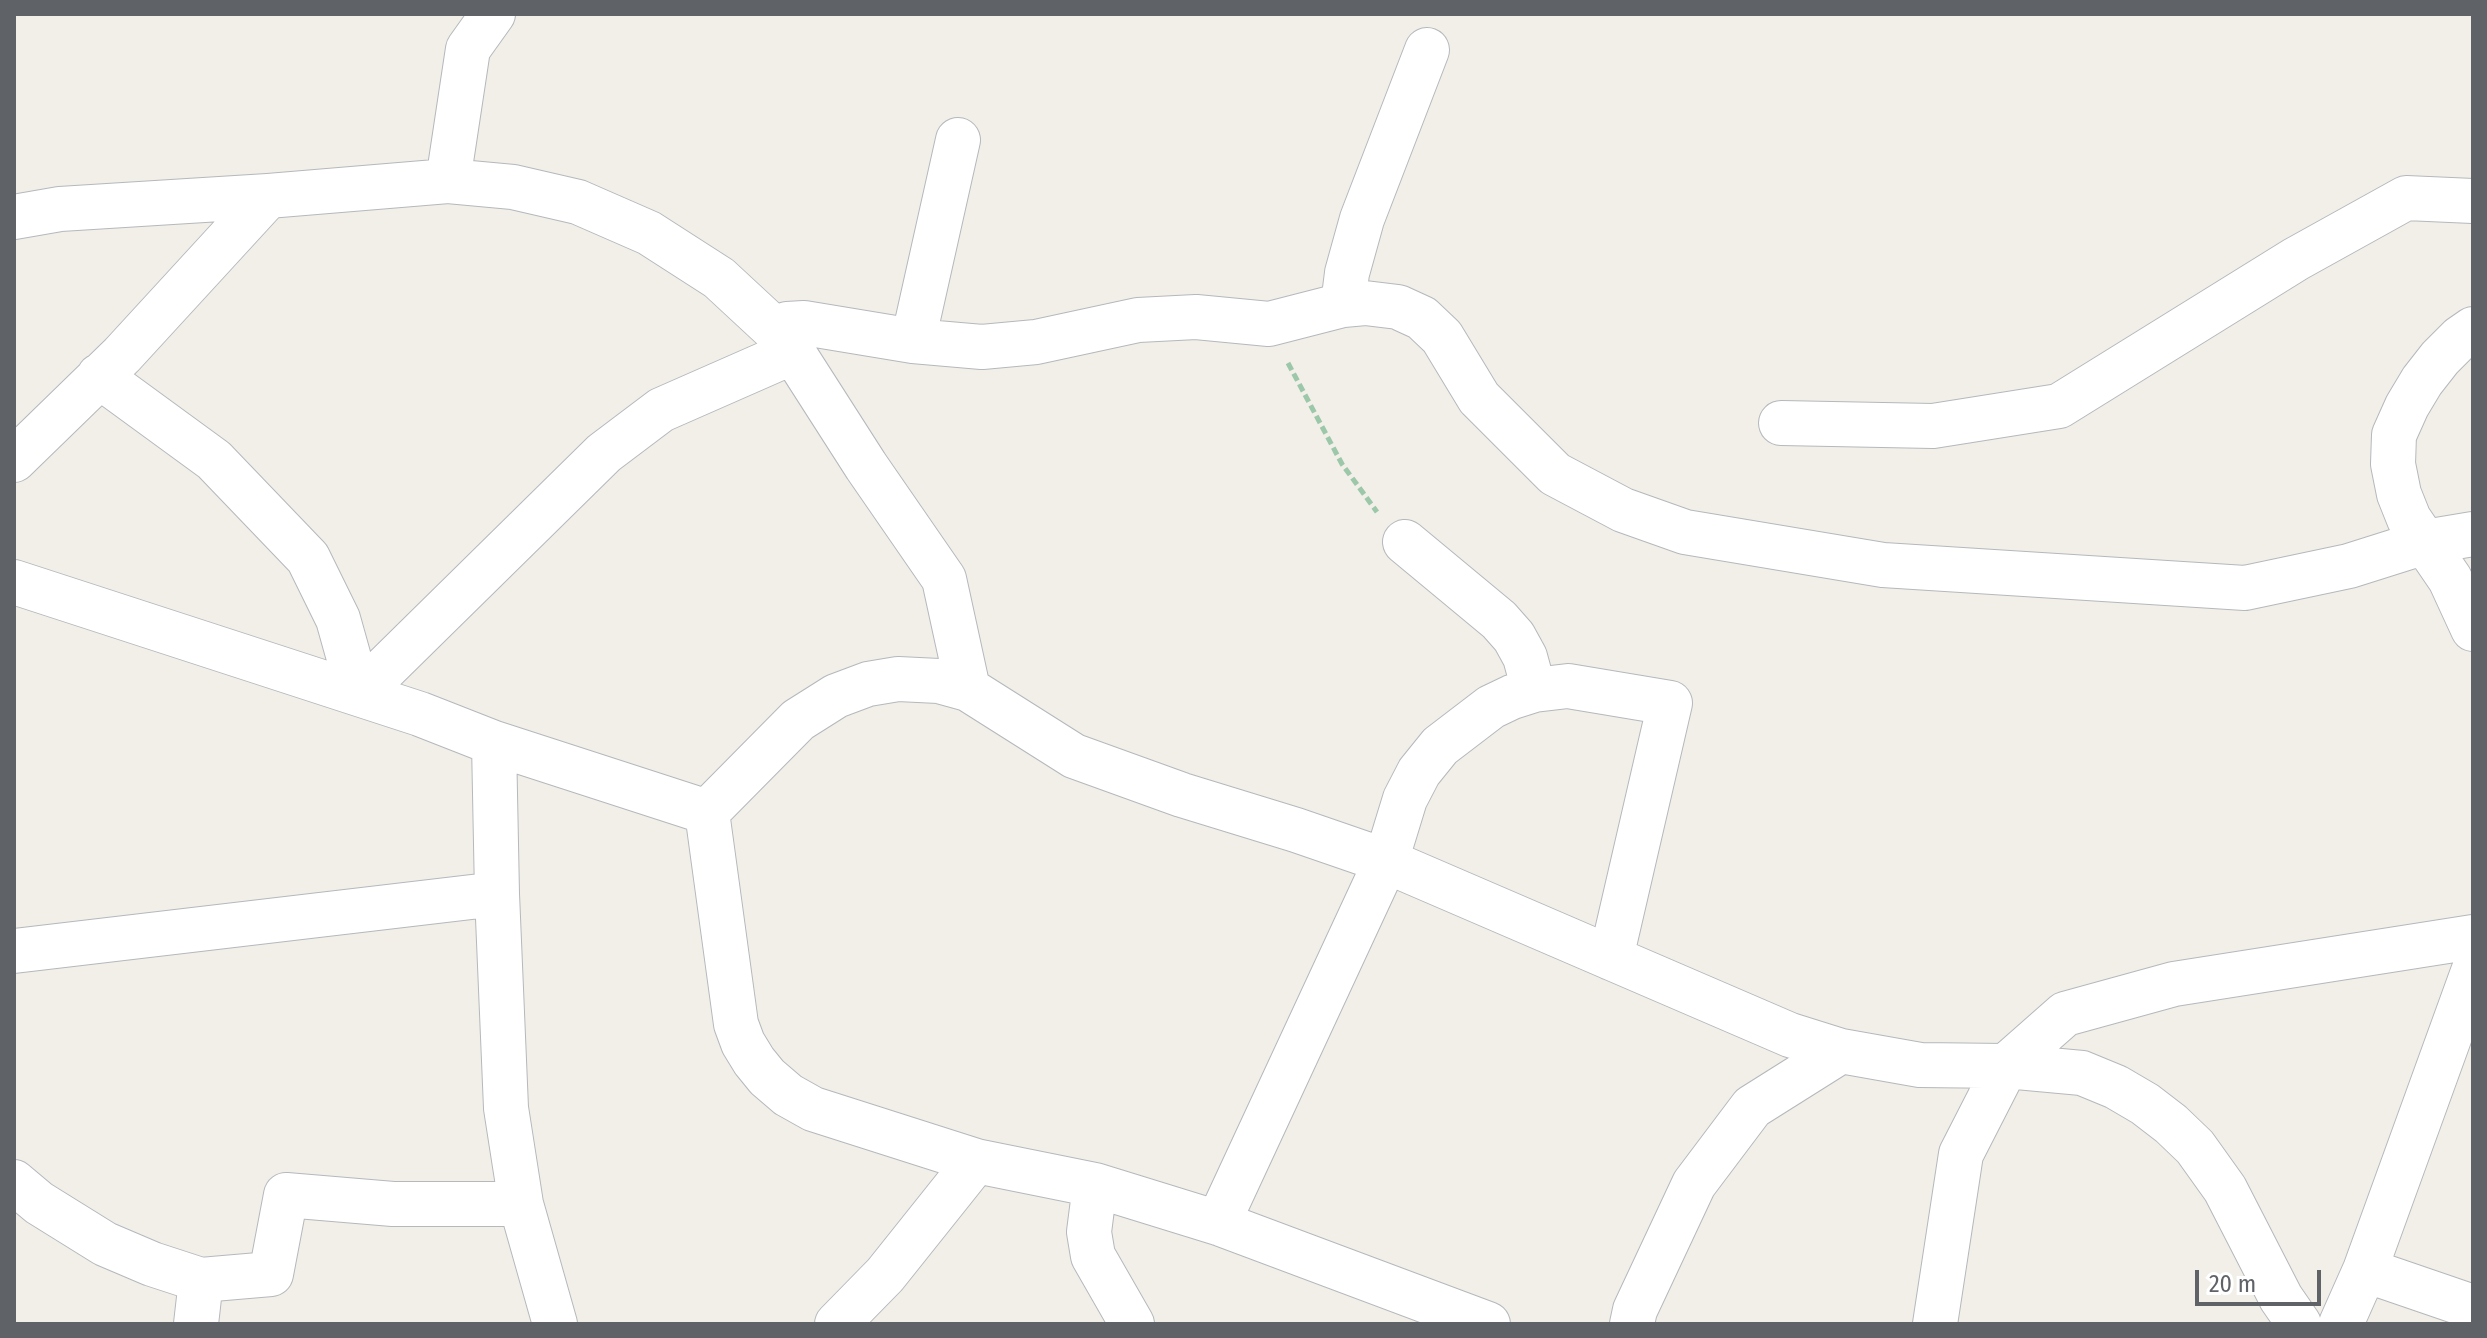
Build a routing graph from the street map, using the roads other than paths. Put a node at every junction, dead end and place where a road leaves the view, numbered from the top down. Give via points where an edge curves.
1 (493, 14) edge
2 (1427, 50) dead end
3 (958, 140) dead end
4 (448, 181) junction
5 (268, 196) junction
6 (2473, 201) edge
7 (14, 216) edge
8 (1343, 305) junction
9 (2473, 329) edge
10 (784, 340) junction
11 (913, 341) junction
12 (99, 376) junction
13 (1781, 423) dead end
14 (14, 460) edge
15 (2473, 534) edge
16 (1405, 542) road end
17 (2425, 542) junction
18 (14, 582) edge
19 (2473, 629) edge
20 (968, 689) junction
21 (1534, 690) junction
22 (359, 694) junction
23 (494, 743) junction
24 (707, 812) junction
25 (1386, 861) junction
26 (497, 894) junction
27 (2473, 937) edge
28 (14, 951) edge
29 (1611, 958) junction
30 (2473, 972) edge
31 (1841, 1051) junction
32 (2006, 1066) junction
33 (976, 1161) junction
34 (14, 1182) edge
35 (1095, 1185) junction
36 (521, 1204) junction
37 (1218, 1223) junction
38 (2365, 1270) junction
39 (201, 1280) junction
40 (2473, 1307) edge
41 (196, 1324) edge
42 (555, 1324) edge
43 (837, 1324) edge
44 (1132, 1324) edge
45 (1488, 1324) edge
46 (1632, 1324) edge
47 (1935, 1324) edge
48 (2299, 1324) edge
49 (2341, 1324) edge

1 - 4 street via 468,49
2 - 8 street via 1362,219
3 - 11 street
4 - 5 street
4 - 10 street via 513,187 578,202 649,233 719,278
5 - 7 street
5 - 12 street
6 - 13 street via 2406,198 2296,259 2059,406 1933,426
8 - 11 street via 1269,324 1196,317 1138,320 1036,342 982,347
8 - 17 street via 1398,307 1422,318 1442,337 1479,398 1555,474 1623,510 1685,532 1883,565 2245,588 2349,566
9 - 17 street via 2422,381 2394,435 2399,494
10 - 11 street via 787,324 804,323
10 - 20 street via 944,579
10 - 22 street via 661,410 604,453
12 - 14 street
12 - 22 street via 214,460 308,558 338,619
15 - 17 street
16 - 21 street via 1514,637
17 - 19 street via 2450,579
18 - 22 street
20 - 24 street via 898,679 836,696 798,720
20 - 25 street via 1074,756
21 - 25 street via 1491,707 1440,746 1405,799
21 - 29 street via 1568,686 1670,703
22 - 23 street
23 - 24 street
23 - 26 street
24 - 33 street via 736,1024 754,1061 788,1095 813,1109
25 - 29 street
25 - 37 street
26 - 28 street
26 - 36 street via 506,1108
27 - 32 street via 2174,984 2065,1014
29 - 31 street via 1790,1035
30 - 38 street
31 - 32 street via 1920,1065
31 - 46 street via 1752,1107 1694,1184
32 - 47 street via 1961,1154
32 - 48 street via 2082,1073 2116,1087 2171,1124 2225,1189
33 - 35 street
33 - 43 street via 885,1275
34 - 39 street via 105,1244
35 - 37 street
35 - 44 street via 1089,1232 1093,1256
36 - 39 street via 393,1204 286,1195 271,1274
36 - 42 street
37 - 45 street
38 - 40 street
38 - 49 street
39 - 41 street

